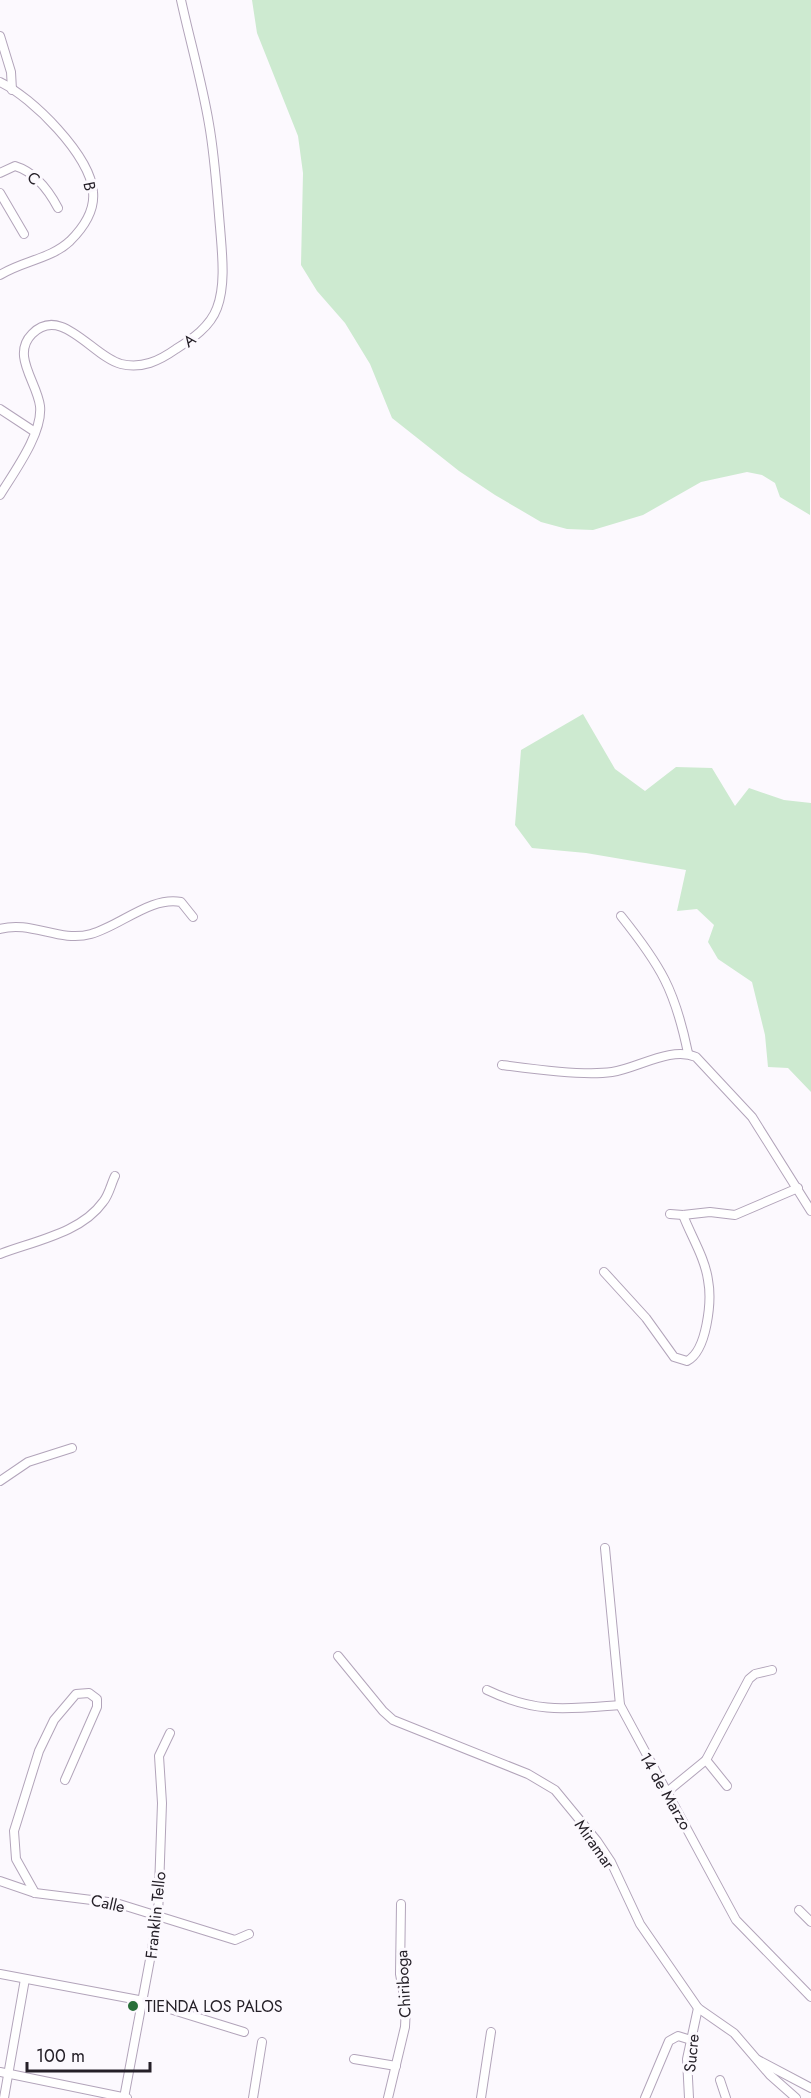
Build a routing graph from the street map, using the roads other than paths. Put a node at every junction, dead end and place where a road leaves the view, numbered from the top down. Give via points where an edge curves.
1 (181, 0) edge
2 (0, 36) edge
3 (0, 82) edge
4 (12, 90) junction
5 (0, 173) edge
6 (0, 193) edge
7 (58, 208) dead end
8 (24, 234) dead end
9 (0, 275) edge
10 (0, 409) edge
11 (34, 432) junction
12 (0, 495) edge
13 (621, 916) dead end
14 (193, 917) dead end
15 (0, 929) edge
16 (688, 1053) junction
17 (502, 1065) dead end
18 (115, 1176) dead end
19 (798, 1188) junction
20 (811, 1212) edge
21 (670, 1214) dead end
22 (683, 1215) junction
23 (0, 1254) edge
24 (604, 1272) dead end
25 (72, 1448) dead end
26 (0, 1480) edge
27 (605, 1548) dead end
28 (338, 1656) dead end
29 (772, 1670) dead end
30 (487, 1690) dead end
31 (620, 1705) junction
32 (170, 1733) dead end
33 (706, 1760) junction
34 (65, 1780) dead end
35 (727, 1786) dead end
36 (667, 1792) junction
37 (0, 1881) edge
38 (35, 1893) junction
39 (401, 1904) dead end
40 (799, 1910) dead end
41 (158, 1917) junction
42 (810, 1920) edge
43 (249, 1934) dead end
44 (0, 1974) edge
45 (25, 1979) junction
46 (811, 1997) edge
47 (144, 2001) junction
48 (698, 2008) junction
49 (244, 2032) dead end
50 (491, 2032) dead end
51 (691, 2040) junction
52 (262, 2042) dead end
53 (754, 2058) junction
54 (354, 2059) dead end
55 (396, 2066) junction
56 (4, 2073) edge
57 (720, 2080) dead end
58 (811, 2088) edge
59 (3, 2098) edge
60 (125, 2098) edge
61 (253, 2098) edge
62 (388, 2098) edge
63 (481, 2098) edge
64 (645, 2098) edge
65 (689, 2098) edge
66 (726, 2098) edge
67 (796, 2098) edge

1 - 11 street, A via 203,90 217,175 222,279 216,311 206,327 186,343 153,363 135,366 109,358 68,329 45,324 39,327 24,346 24,359 40,404
2 - 4 street
3 - 4 street, B
4 - 9 street, B via 62,132 87,172 93,191 92,207 87,221 69,242
5 - 7 street, C via 15,166 22,168 47,188
6 - 8 street
10 - 11 street
11 - 12 street, A
13 - 16 street via 664,974 674,995
14 - 15 street via 181,902 172,900 155,903 92,934 72,937 18,926
16 - 17 street via 610,1072
16 - 19 street via 707,1066 752,1117
18 - 23 street via 104,1202 86,1218 65,1232
19 - 20 street
19 - 22 street via 739,1214
21 - 22 street
22 - 24 street via 709,1287 703,1343 694,1358 680,1361 674,1357 646,1318
25 - 26 street via 28,1462
27 - 31 street, 14 de Marzo
28 - 48 street, Miramar via 393,1720 528,1774 555,1790 611,1862 640,1924
29 - 33 street via 749,1678
30 - 31 street via 510,1701 548,1709
31 - 36 street, 14 de Marzo
32 - 41 street, Franklin Tello via 159,1756 162,1803
33 - 35 street
33 - 36 street
34 - 38 street via 97,1707 97,1699 82,1691 54,1720 39,1750 14,1831 16,1858
36 - 46 street, 14 de Marzo via 736,1920
37 - 38 street, Calle
38 - 41 street, Calle via 116,1903
39 - 55 street, Chiriboga via 400,1974 406,2006
40 - 42 street
41 - 43 street, Calle via 235,1940
41 - 47 street, Franklin Tello
44 - 45 street
45 - 47 street
45 - 56 street
47 - 49 street
47 - 60 street, Franklin Tello
48 - 51 street, Sucre
48 - 53 street, Miramar via 734,2033
50 - 63 street
51 - 64 street via 678,2036 669,2041
51 - 65 street, Sucre via 687,2059
52 - 61 street
53 - 58 street
53 - 67 street, Miramar
54 - 55 street
55 - 62 street, Chiriboga
56 - 59 street
56 - 60 street
57 - 66 street

